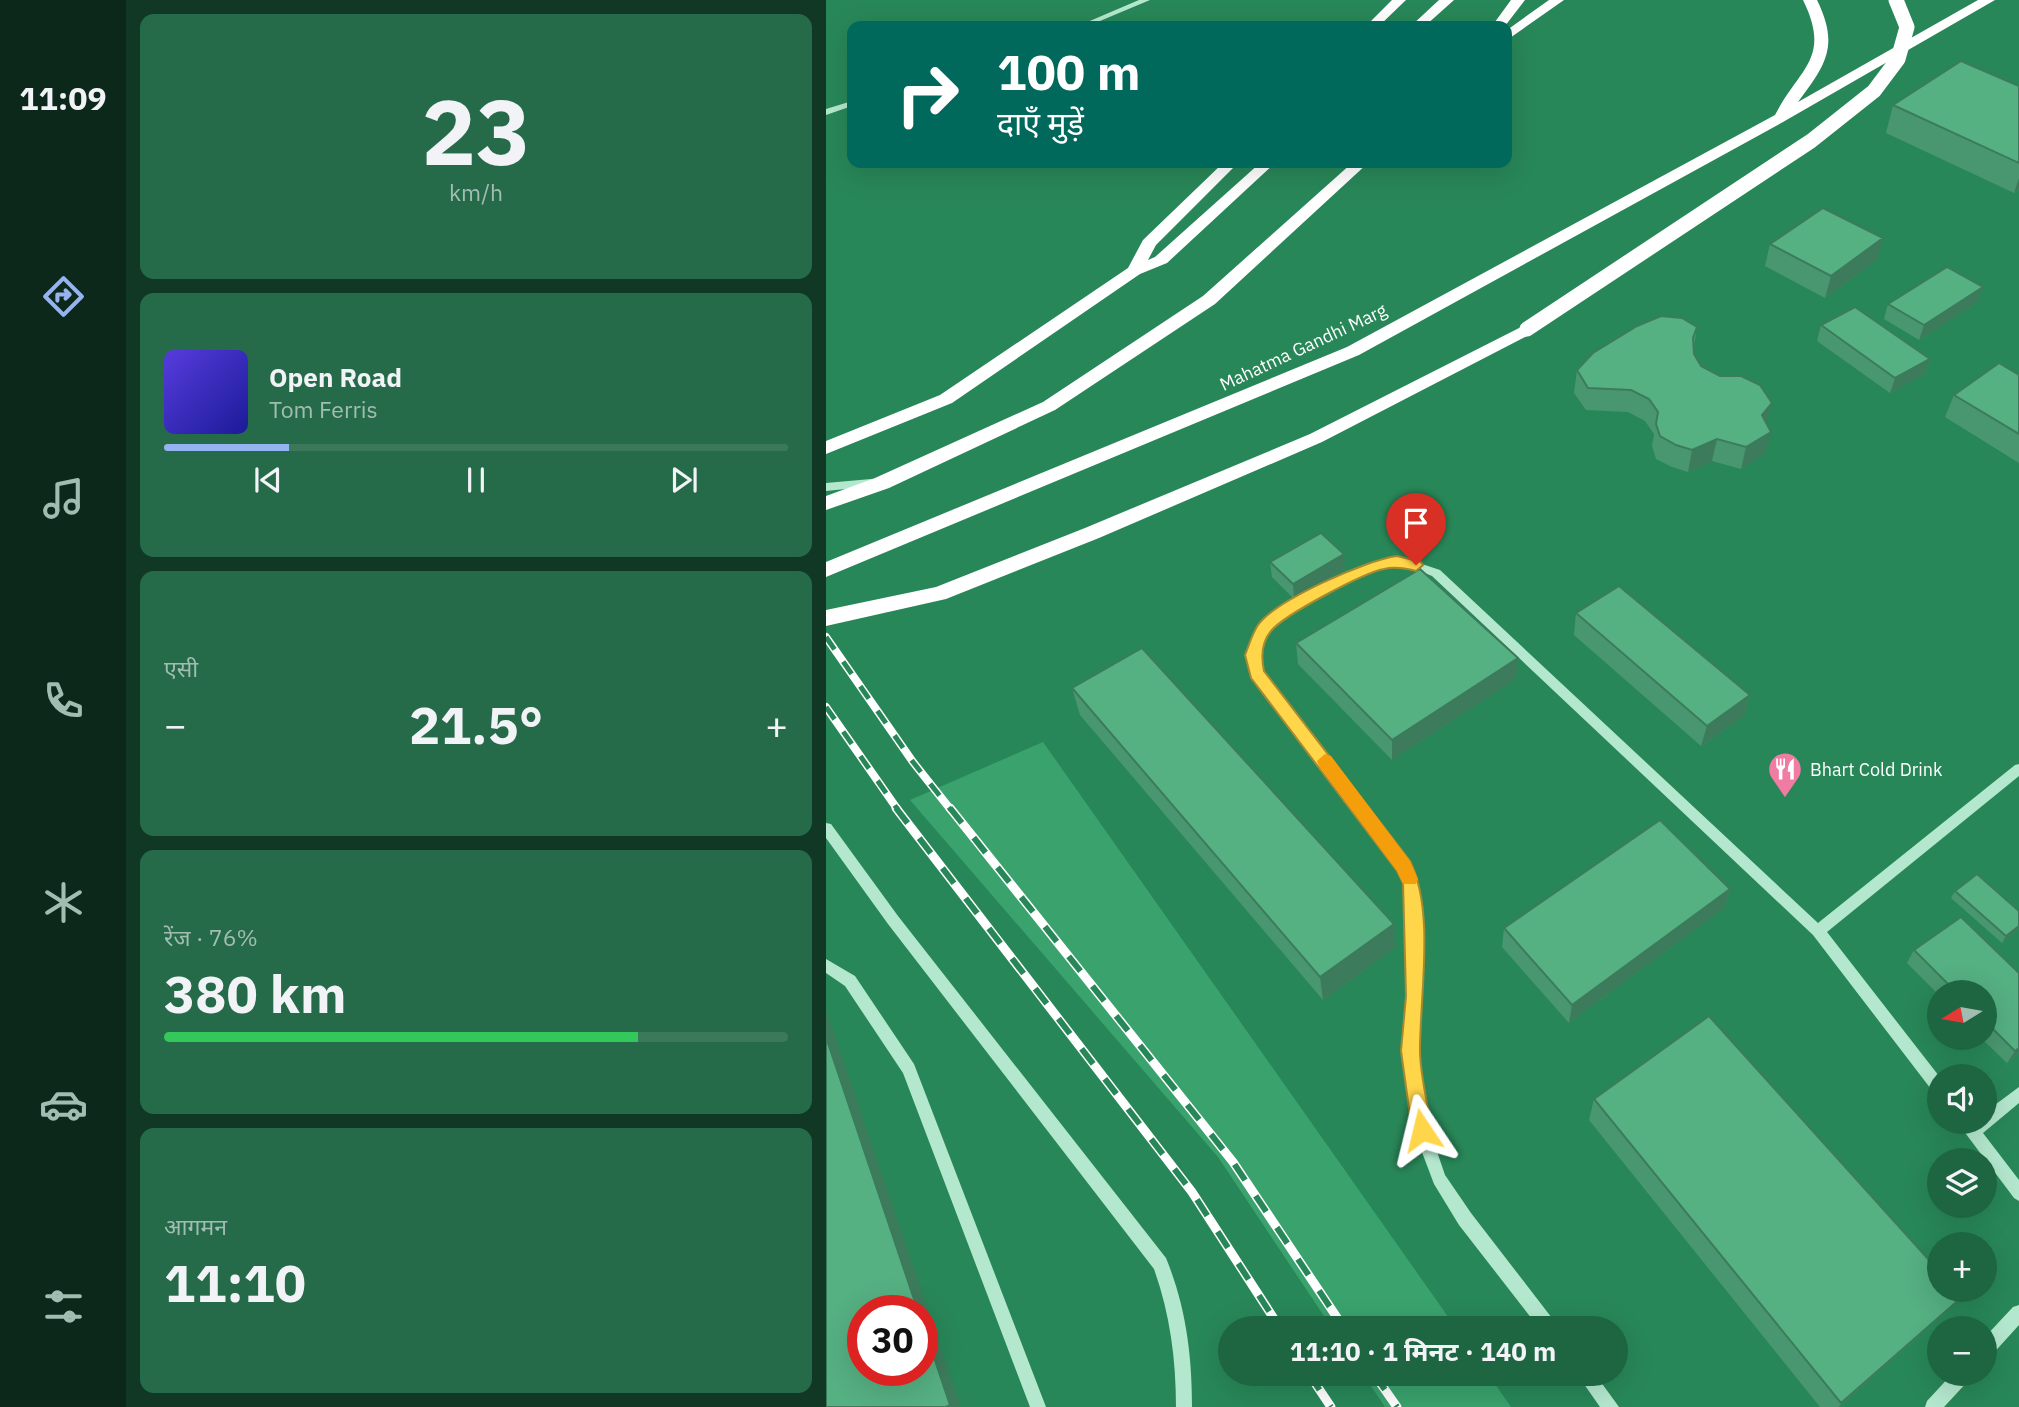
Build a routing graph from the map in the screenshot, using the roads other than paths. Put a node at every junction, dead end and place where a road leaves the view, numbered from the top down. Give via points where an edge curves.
1 (1146, 0) edge
2 (1399, 0) edge
3 (1447, 0) edge
4 (1518, 0) edge
5 (1557, 0) edge
6 (1810, 0) edge
7 (1896, 0) edge
8 (1988, 0) edge
9 (1094, 21) edge
10 (1377, 21) edge
11 (1423, 21) edge
12 (1502, 21) edge
13 (1512, 32) edge
14 (847, 105) edge
15 (826, 112) edge
16 (1778, 119) junction
17 (1226, 168) edge
18 (1262, 168) edge
19 (1355, 168) edge
20 (1134, 271) junction
21 (826, 448) edge
22 (882, 482) junction
23 (826, 487) edge
24 (826, 503) edge
25 (826, 570) edge
26 (826, 618) edge
27 (2019, 769) edge
28 (826, 828) edge
29 (1818, 931) junction
30 (826, 965) edge
31 (1927, 1072) edge
32 (2019, 1094) edge
33 (1997, 1109) edge
34 (1974, 1134) edge
35 (2019, 1193) edge
36 (2019, 1313) edge
37 (1540, 1316) edge
38 (1997, 1337) edge
39 (1594, 1386) edge
40 (1953, 1386) edge
41 (1038, 1407) edge
42 (1184, 1407) edge
43 (1611, 1407) edge
44 (1933, 1407) edge

1 - 9 street
2 - 10 highway
3 - 11 highway
4 - 12 highway
5 - 13 highway
6 - 16 highway, Mahatma Gandhi Marg via 1824,28 1825,48
7 - 26 highway, bridge via 1907,27 1898,59 1874,91 1811,141 1527,329 1316,438 1092,533 939,594
8 - 16 highway, Mahatma Gandhi Marg
14 - 15 street
16 - 25 highway, Mahatma Gandhi Marg via 1353,351
17 - 20 highway via 1149,243
18 - 20 highway via 1161,260
19 - 22 highway via 1209,300 1049,406
20 - 21 highway via 946,399
22 - 23 street
22 - 24 highway
27 - 29 street
28 - 42 street via 1160,1264 1181,1327
29 - 31 street
29 - 37 street via 1436,573 1397,561 1380,564 1285,612 1260,634 1253,655 1257,673 1404,866 1411,883 1415,996 1410,1051 1422,1130 1439,1179
30 - 41 street via 850,981 909,1069
32 - 33 street
34 - 35 street
36 - 38 street
39 - 43 street
40 - 44 street

